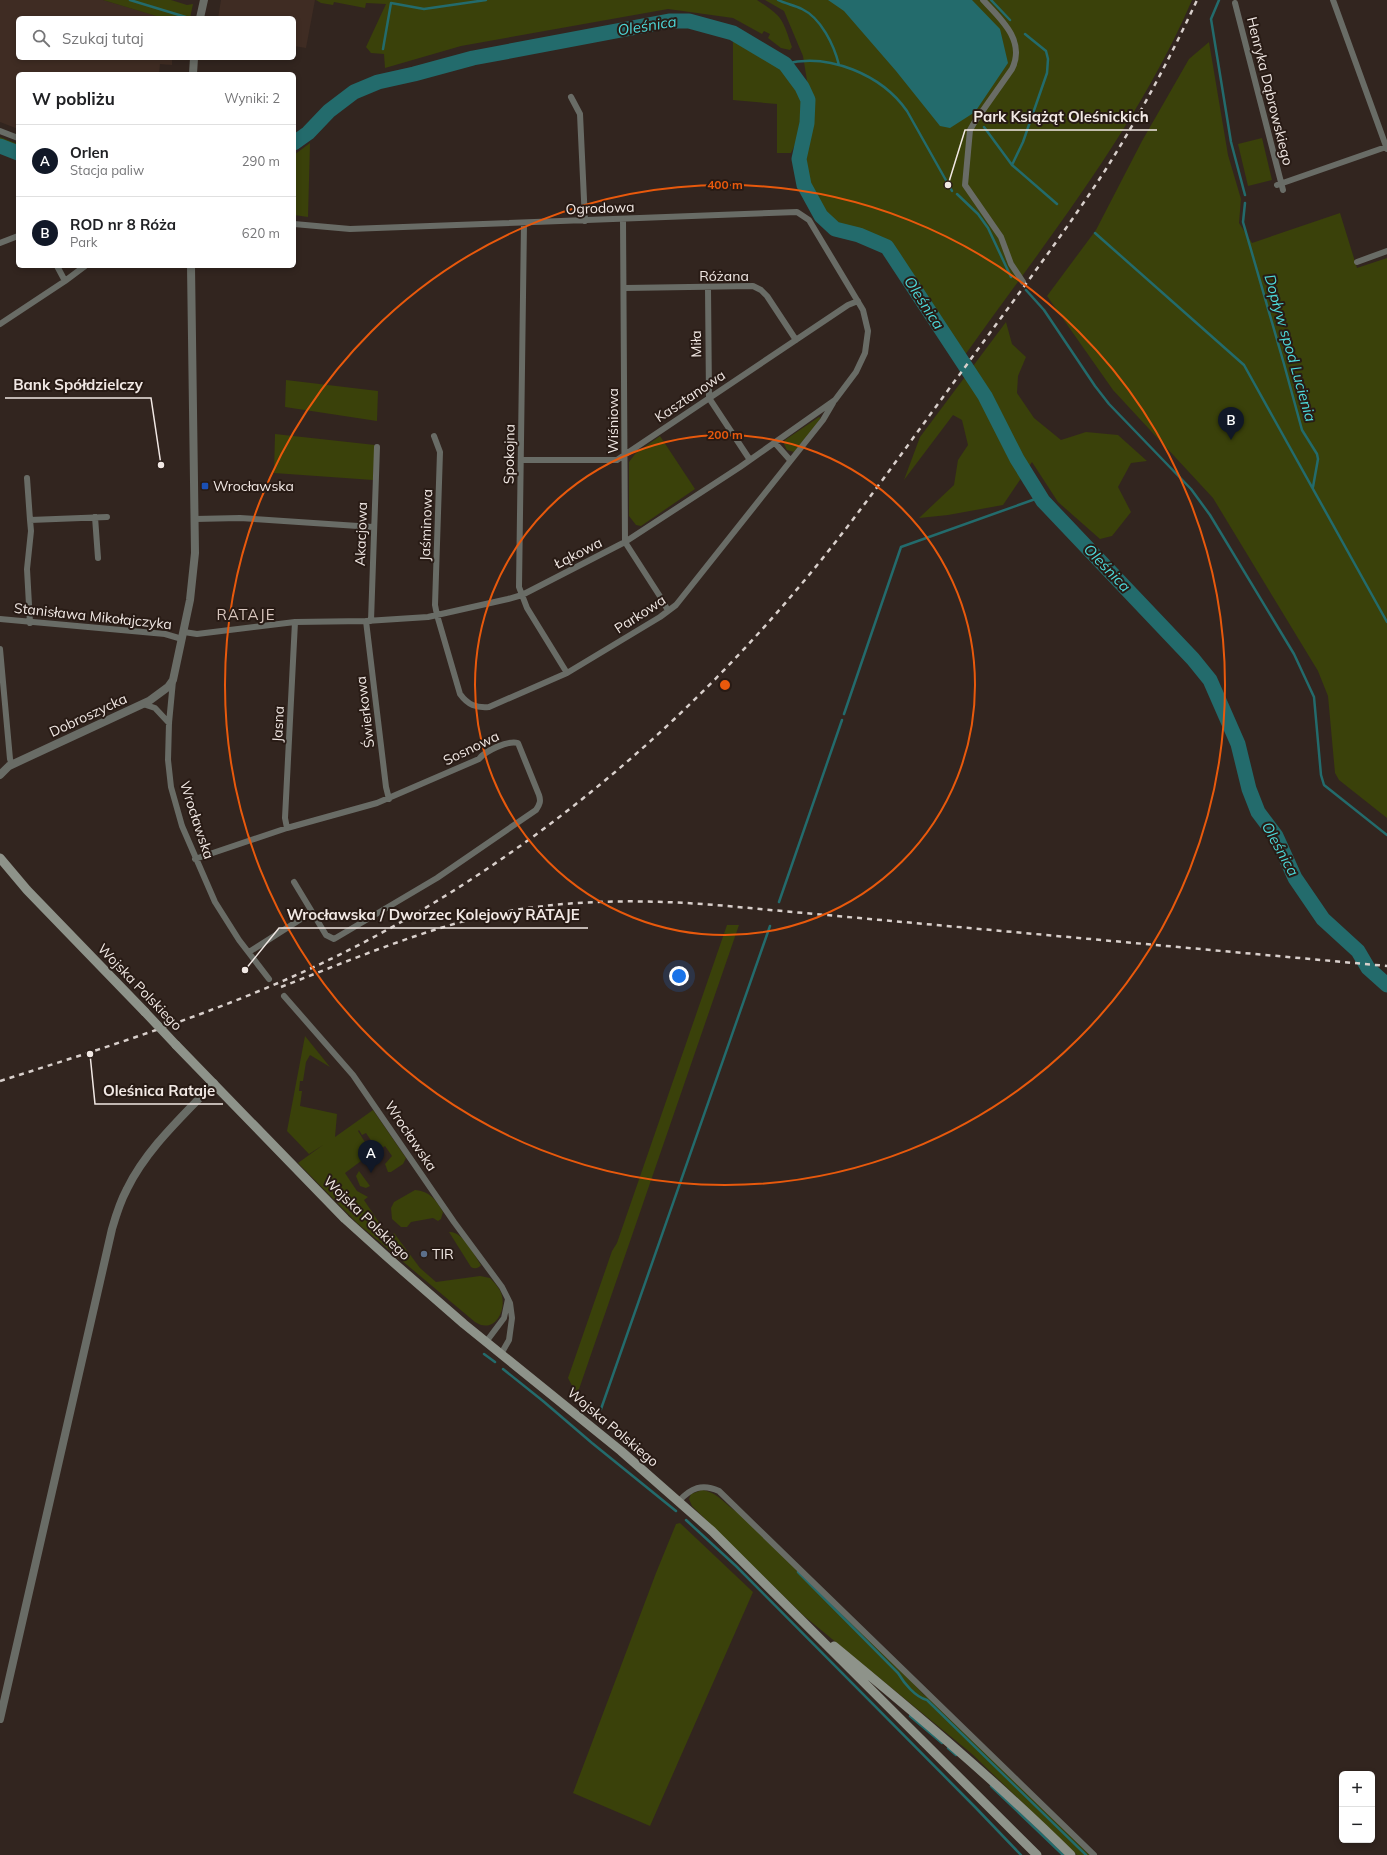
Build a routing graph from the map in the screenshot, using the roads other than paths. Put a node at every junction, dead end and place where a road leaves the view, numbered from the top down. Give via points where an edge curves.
1 (204, 0) edge
2 (983, 0) edge
3 (1333, 0) edge
4 (1235, 3) dead end
5 (200, 16) edge
6 (194, 60) edge
7 (192, 72) edge
8 (571, 97) dead end
9 (0, 130) edge
10 (16, 137) edge
11 (1387, 148) edge
12 (623, 219) junction
13 (585, 221) junction
14 (524, 223) junction
15 (296, 224) edge
16 (16, 237) edge
17 (0, 243) edge
18 (1387, 251) edge
19 (1357, 262) dead end
20 (58, 268) edge
21 (82, 268) edge
22 (191, 268) edge
23 (65, 281) junction
24 (1023, 282) dead end
25 (625, 288) junction
26 (708, 288) junction
27 (858, 301) junction
28 (0, 324) edge
29 (796, 340) junction
30 (709, 398) junction
31 (835, 400) junction
32 (434, 436) dead end
33 (775, 443) junction
34 (377, 447) dead end
35 (624, 456) junction
36 (521, 460) junction
37 (750, 460) junction
38 (790, 460) junction
39 (27, 478) dead end
40 (106, 517) dead end
41 (95, 518) junction
42 (195, 519) junction
43 (30, 520) junction
44 (374, 527) junction
45 (625, 542) junction
46 (98, 558) dead end
47 (522, 595) junction
48 (668, 611) junction
49 (437, 615) junction
50 (0, 619) edge
51 (368, 621) junction
52 (30, 622) junction
53 (295, 622) junction
54 (183, 635) junction
55 (0, 649) edge
56 (567, 673) junction
57 (173, 680) junction
58 (144, 704) junction
59 (169, 723) junction
60 (0, 766) edge
61 (11, 766) junction
62 (0, 774) edge
63 (389, 799) junction
64 (287, 828) junction
65 (0, 858) edge
66 (195, 859) junction
67 (294, 882) dead end
68 (312, 912) junction
69 (248, 952) junction
70 (270, 979) dead end
71 (284, 996) dead end
72 (214, 1083) junction
73 (508, 1297) junction
74 (486, 1342) junction
75 (501, 1354) junction
76 (679, 1501) junction
77 (797, 1615) junction
78 (0, 1719) edge
79 (1037, 1855) edge
80 (1072, 1855) edge
81 (1094, 1855) edge

1 - 5 street
2 - 24 street via 1008,27 1014,39 1017,61 970,130 965,185 1001,237 1011,264
3 - 11 street, Henryka Dąbrowskiego
4 - 11 street, Henryka Dąbrowskiego via 1281,187
6 - 7 street
8 - 13 street via 580,114
9 - 10 street
12 - 13 street, Ogrodowa
12 - 25 street, Wiśniowa
12 - 27 street, Ogrodowa via 798,212 810,220
13 - 14 street, Ogrodowa
14 - 15 street, Ogrodowa via 350,229
14 - 36 street, Spokojna
16 - 17 street
18 - 19 street
20 - 23 street
21 - 23 street
22 - 42 street, Wrocławska
23 - 28 street
25 - 26 street, Różana
25 - 35 street, Wiśniowa
26 - 29 street, Różana via 752,286 761,290
26 - 30 street, Miła
27 - 29 street, Kasztanowa
27 - 31 street, Łąkowa via 868,331 865,353 856,372
29 - 30 street, Kasztanowa
30 - 35 street, Kasztanowa
30 - 37 street
31 - 33 street, Łąkowa
31 - 38 street, Parkowa via 823,420
32 - 49 street, Jaśminowa via 440,452 435,605
33 - 37 street, Łąkowa
33 - 38 street
34 - 44 street, Akacjowa
35 - 36 street, Kasztanowa via 617,460
35 - 45 street, Wiśniowa
36 - 47 street, Spokojna via 519,581
37 - 45 street, Łąkowa
38 - 48 street, Parkowa via 678,602
39 - 43 street
40 - 41 street
41 - 43 street
41 - 46 street
42 - 44 street via 240,518
42 - 54 street, Wrocławska via 194,581
43 - 52 street via 27,569
44 - 51 street, Akacjowa
45 - 47 street, Łąkowa
45 - 48 street
47 - 49 street, Łąkowa
47 - 56 street, Spokojna via 527,608
48 - 56 street, Parkowa
49 - 51 street, Łąkowa
49 - 56 street, Parkowa via 460,694 472,705 479,708 489,706
50 - 52 street, Stanisława Mikołajczyka
51 - 53 street, Łąkowa
51 - 63 street, Świerkowa
52 - 54 street, Stanisława Mikołajczyka
53 - 54 street, Łąkowa
53 - 64 street, Jasna
54 - 57 street, Wrocławska
55 - 61 street
57 - 58 street, Dobroszycka
57 - 59 street, Wrocławska
58 - 59 street via 155,708
58 - 61 street, Dobroszycka
59 - 66 street, Wrocławska via 168,760 171,787
60 - 61 street, Dobroszycka
61 - 62 street, Dobroszycka
63 - 64 street, Sosnowa
63 - 68 street, Sosnowa via 514,742 520,747 541,800 536,810 437,878 338,937 330,938 326,935
64 - 66 street, Sosnowa
65 - 72 main road, Wojska Polskiego, bridge via 32,895
66 - 69 street, Wrocławska via 215,902
67 - 68 street, Sosnowa
68 - 69 street
69 - 70 street, Wrocławska
71 - 73 street, Wrocławska via 353,1075
72 - 74 main road, Wojska Polskiego via 345,1219
72 - 78 street via 153,1149 127,1188 118,1207
73 - 74 street via 504,1318
73 - 75 street, Wrocławska via 512,1308 511,1330
74 - 75 main road, Wojska Polskiego
75 - 76 main road, Wojska Polskiego
76 - 77 main road, Wojska Polskiego
76 - 81 street via 699,1486 719,1491
77 - 79 main road via 871,1692
77 - 80 main road via 951,1743

